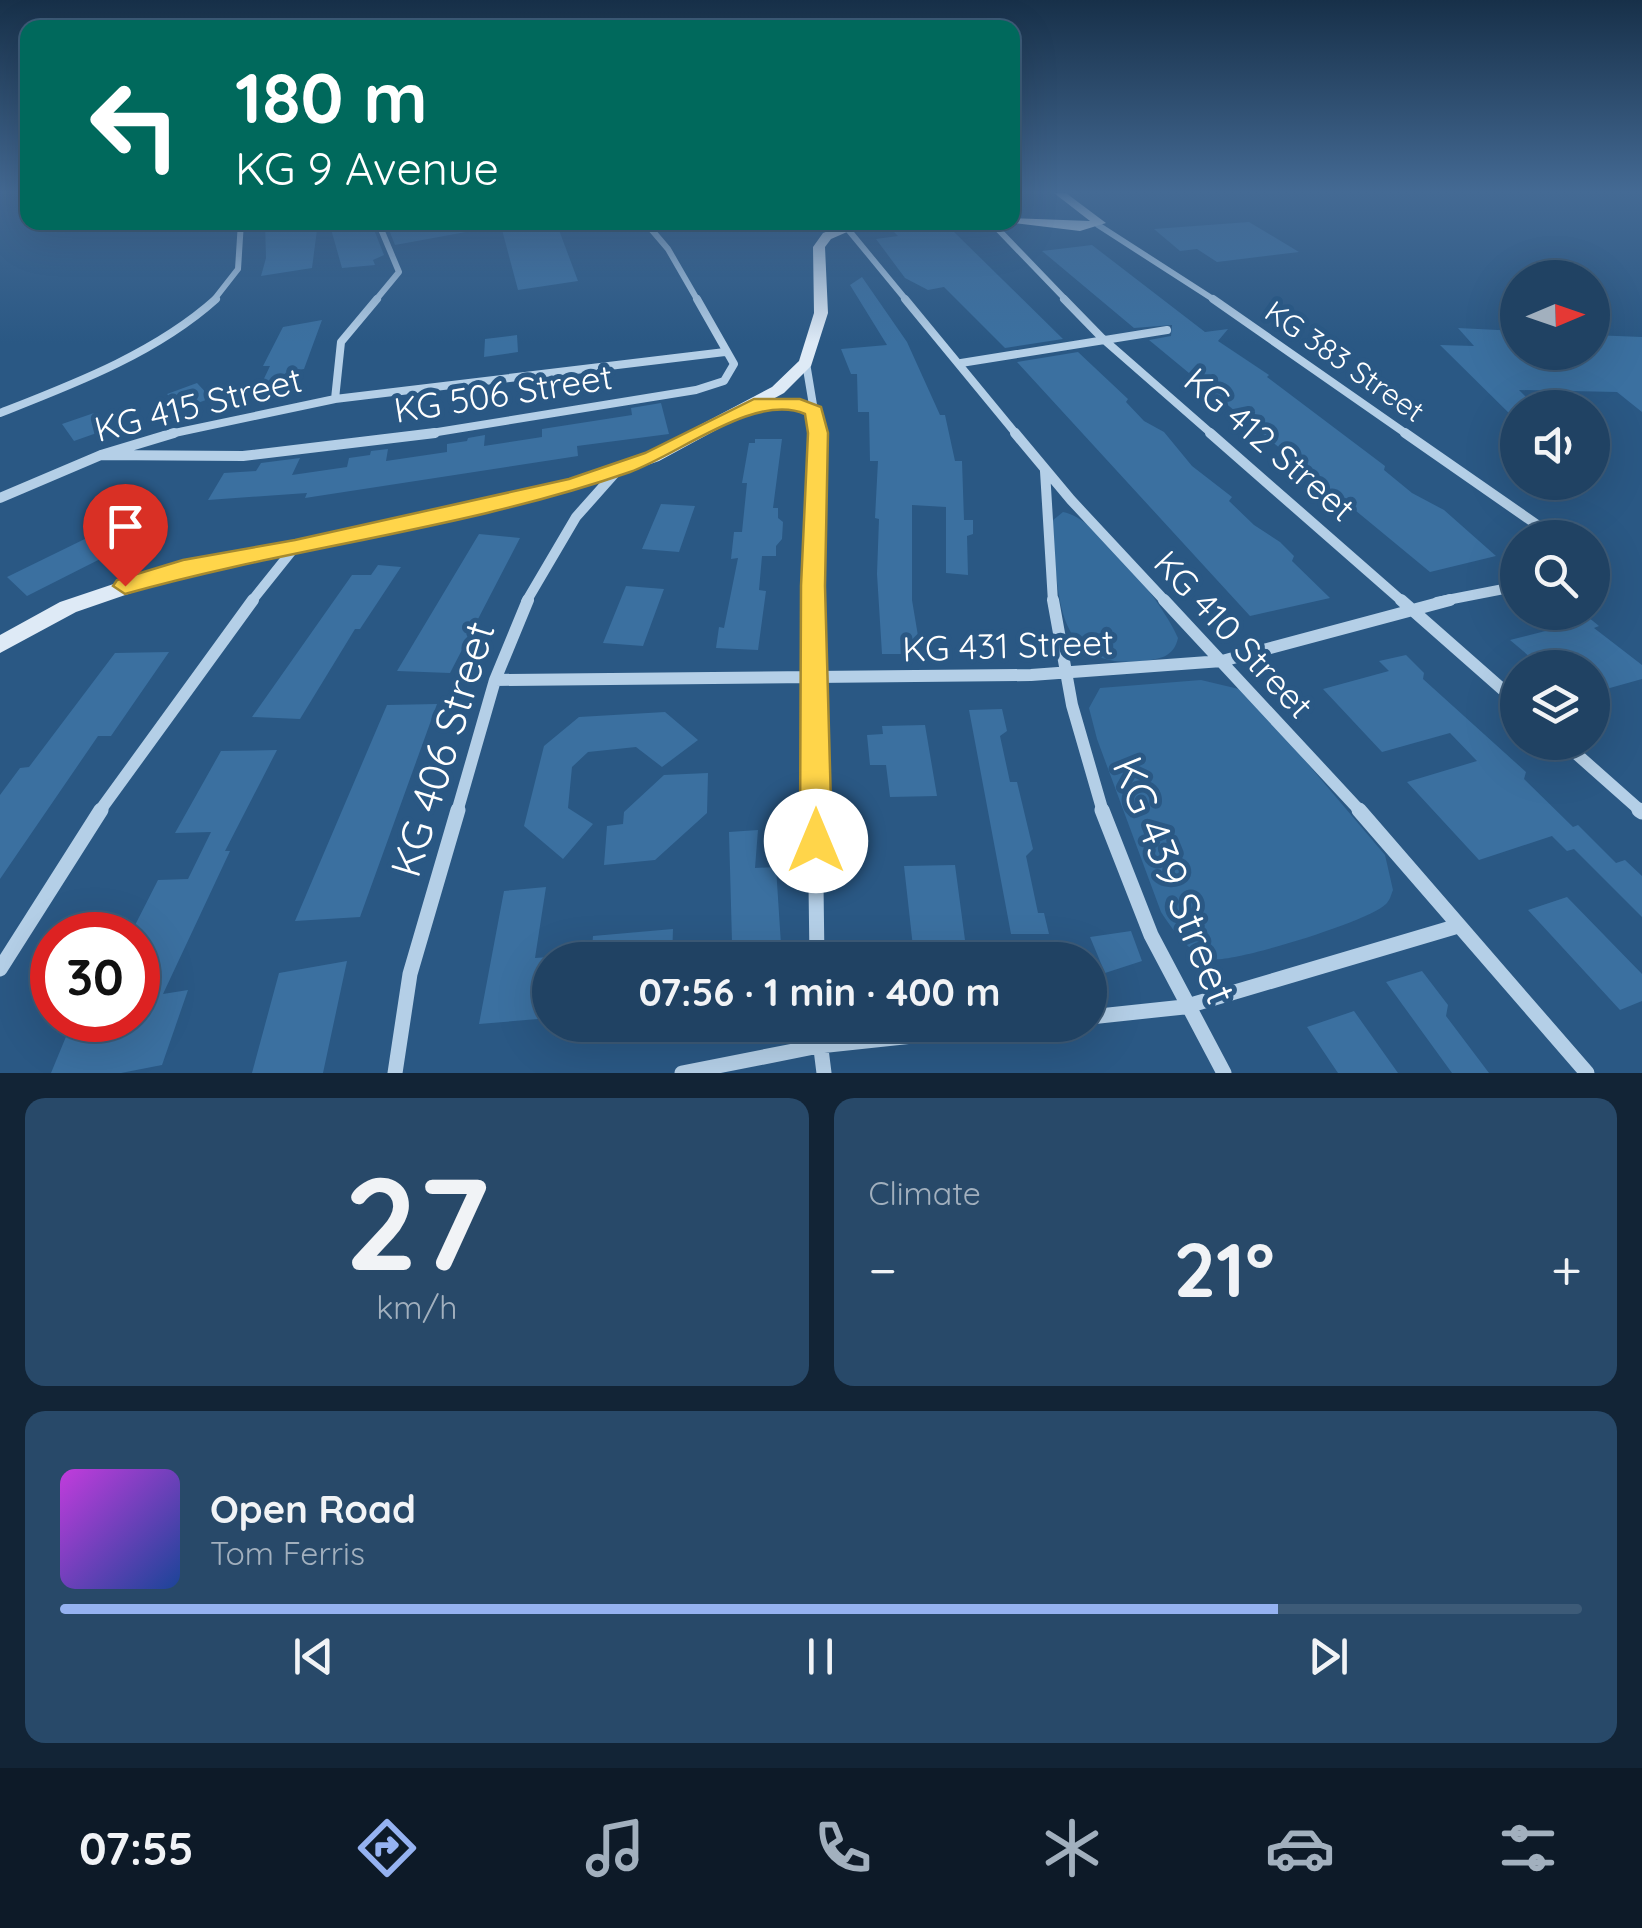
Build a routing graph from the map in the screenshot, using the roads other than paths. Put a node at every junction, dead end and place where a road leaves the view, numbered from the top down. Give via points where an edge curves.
1 (240, 243) edge
2 (386, 243) edge
3 (662, 243) edge
4 (822, 243) edge
5 (869, 243) edge
6 (1011, 243) edge
7 (1127, 243) edge
8 (1167, 330) dead end
9 (1102, 338) junction
10 (724, 352) junction
11 (806, 363) junction
12 (961, 363) junction
13 (335, 399) junction
14 (754, 404) junction
15 (814, 411) junction
16 (0, 412) edge
17 (100, 454) junction
18 (1045, 470) junction
19 (616, 472) junction
20 (0, 498) edge
21 (1530, 520) edge
22 (295, 548) junction
23 (1500, 590) edge
24 (1410, 608) junction
25 (0, 644) edge
26 (1222, 661) junction
27 (1064, 673) junction
28 (816, 676) junction
29 (495, 680) junction
30 (1500, 687) edge
31 (1583, 760) edge
32 (1642, 812) edge
33 (1458, 926) junction
34 (818, 942) edge
35 (0, 969) edge
36 (1184, 1007) junction
37 (1107, 1015) edge
38 (818, 1042) edge
39 (856, 1042) edge
40 (818, 1046) junction
41 (394, 1073) edge
42 (682, 1073) edge
43 (824, 1073) edge
44 (1224, 1073) edge
45 (1587, 1073) edge

1 - 16 street via 232,280 184,324 90,375
2 - 13 street, KG 415 Street via 398,272 340,342
3 - 10 street
4 - 11 main road via 821,313
5 - 12 street, KG 410 Street
6 - 9 street, KG 412 Street
7 - 21 street, KG 383 Street
8 - 9 street
9 - 12 street
9 - 24 street, KG 412 Street
10 - 13 street
10 - 17 street, KG 506 Street via 734,364 729,377 696,390 395,439 242,456
11 - 14 main road
11 - 15 street
12 - 18 street, KG 410 Street
13 - 17 street, KG 415 Street
14 - 15 street via 781,402
14 - 19 main road
15 - 28 street
17 - 20 street, KG 415 Street
18 - 26 street, KG 410 Street
18 - 27 street, KG 439 Street via 1044,532
19 - 22 main road
19 - 29 street, KG 406 Street via 554,551
22 - 25 main road via 125,586
22 - 35 street via 164,713
23 - 24 street, KG 431 Street
24 - 26 street, KG 431 Street
24 - 30 street, KG 412 Street
26 - 27 street, KG 431 Street
26 - 33 street, KG 410 Street
27 - 28 street, KG 431 Street
27 - 36 street, KG 439 Street via 1107,828
28 - 29 street, KG 431 Street
28 - 34 street
29 - 41 street, KG 406 Street via 410,974
31 - 32 street
33 - 36 street
33 - 45 street, KG 410 Street
36 - 37 street
36 - 44 street, KG 439 Street
38 - 40 street
39 - 40 street
40 - 42 street
40 - 43 street

